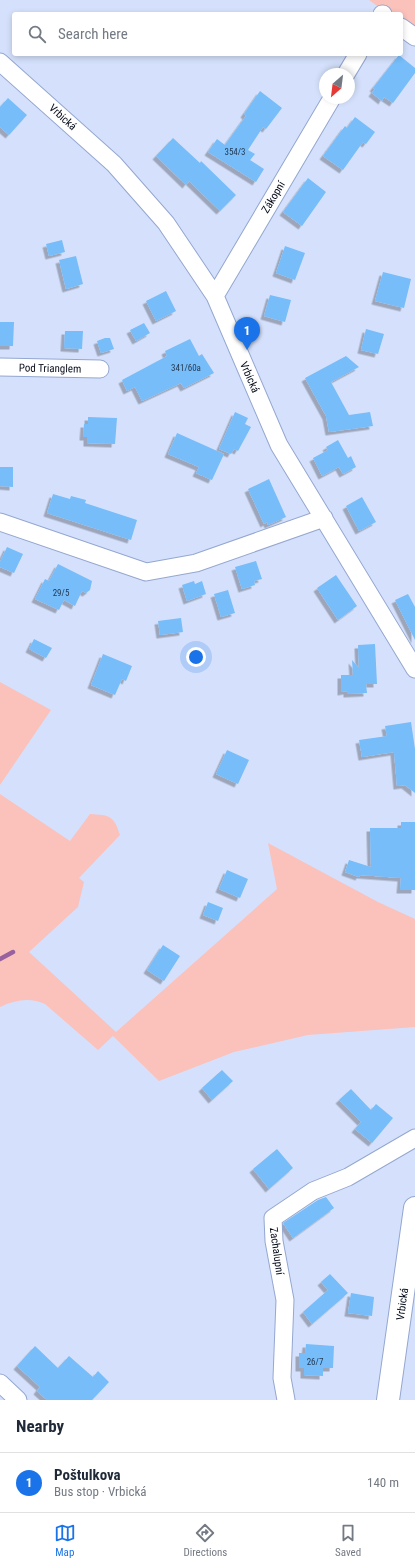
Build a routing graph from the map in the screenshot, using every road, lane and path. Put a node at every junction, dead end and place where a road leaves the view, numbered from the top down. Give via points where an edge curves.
1 (403, 28) edge
2 (415, 37) edge
3 (357, 56) edge
4 (0, 62) edge
5 (350, 68) edge
6 (328, 104) edge
7 (215, 296) junction
8 (0, 367) edge
9 (100, 369) dead end
10 (324, 518) junction
11 (0, 522) edge
12 (415, 669) edge
13 (415, 1138) edge
14 (415, 1208) edge
15 (0, 1383) edge
16 (18, 1400) edge
17 (286, 1400) edge
18 (388, 1400) edge

1 - 2 street
3 - 5 street
4 - 7 street, Vrbická via 114,164 166,223
6 - 7 street, Zákopní
7 - 10 street, Vrbická via 279,445
8 - 9 street, Pod Trianglem
10 - 11 street via 196,563 146,572
10 - 12 street, Vrbická
13 - 17 street, Zachalupní via 348,1177 313,1191 273,1218 274,1241 285,1300 282,1378
14 - 18 street, Vrbická
15 - 16 street

